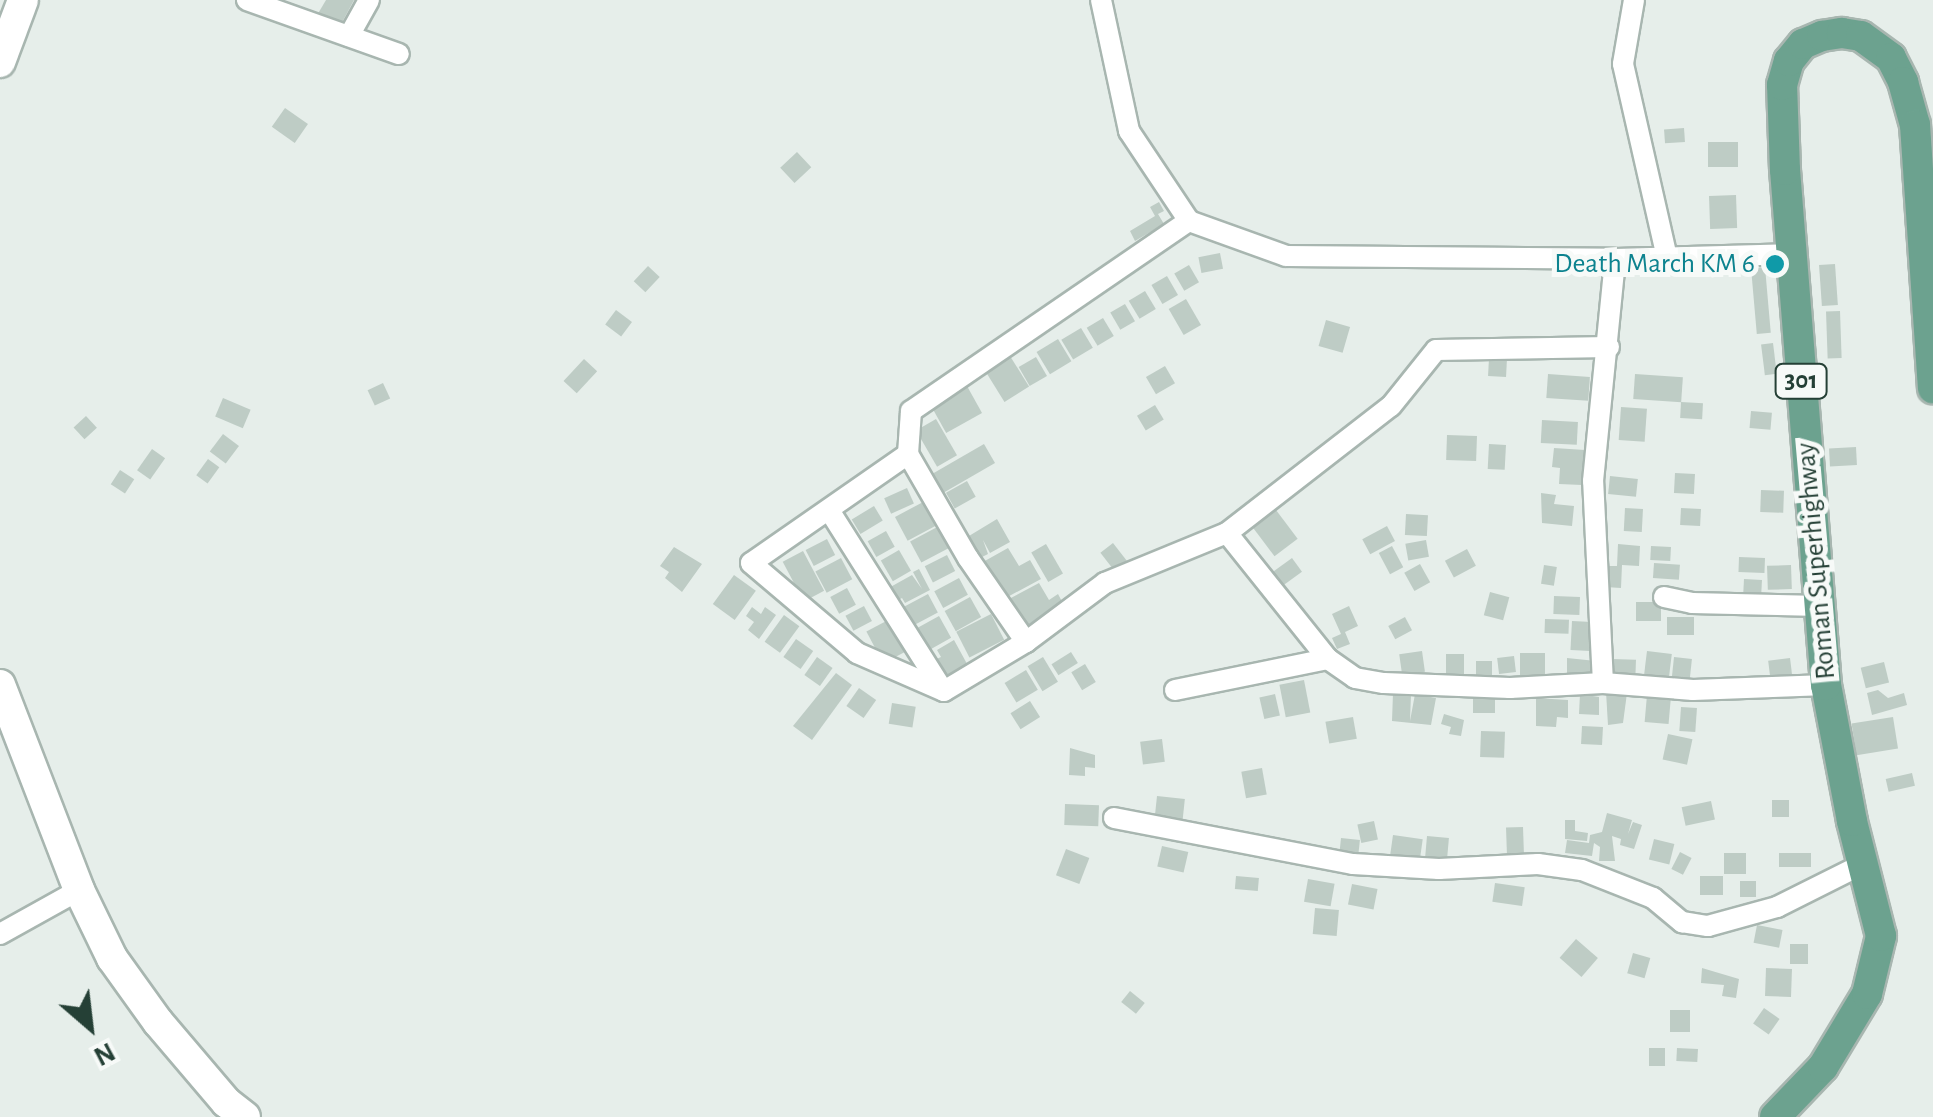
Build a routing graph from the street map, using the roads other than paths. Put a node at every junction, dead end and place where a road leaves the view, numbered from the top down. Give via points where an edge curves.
1 (23, 0) edge
2 (247, 0) edge
3 (369, 0) edge
4 (1101, 0) edge
5 (1634, 0) edge
6 (350, 36) junction
7 (399, 54) dead end
8 (0, 62) edge
9 (1189, 221) junction
10 (1791, 254) junction
11 (1667, 258) junction
12 (1615, 259) junction
13 (1610, 347) junction
14 (1933, 388) edge
15 (908, 454) junction
16 (829, 510) junction
17 (1227, 533) junction
18 (1664, 597) dead end
19 (1820, 606) junction
20 (1026, 642) junction
21 (1328, 659) junction
22 (1603, 683) junction
23 (0, 685) edge
24 (1826, 685) junction
25 (1176, 690) dead end
26 (944, 691) junction
27 (1114, 818) dead end
28 (1864, 862) junction
29 (79, 890) junction
30 (0, 934) edge
31 (244, 1117) edge
32 (1775, 1117) edge

1 - 8 main road
2 - 6 street
3 - 6 street
4 - 9 street via 1128,131
5 - 11 street via 1623,64
6 - 7 street
9 - 12 street via 1286,256
9 - 15 street via 911,412
10 - 11 street
10 - 14 main road, Roman Superhighway / 301 via 1782,110 1789,61 1802,44 1822,36 1862,36 1891,58 1914,125
10 - 19 main road, Roman Superhighway / 301
11 - 12 street
12 - 13 street
13 - 17 street via 1436,350 1390,406
13 - 22 street via 1594,480
15 - 16 street
15 - 20 street
16 - 26 street
16 - 26 street via 750,562 857,653
17 - 20 street via 1105,583
17 - 21 street
18 - 19 street
19 - 24 main road, Roman Superhighway / 301
20 - 26 street
21 - 22 street via 1355,678 1384,683
21 - 25 street
22 - 24 street via 1694,690
23 - 29 main road
24 - 28 main road, Roman Superhighway / 301
27 - 28 street via 1353,864 1582,870 1653,898 1682,922 1708,926 1778,907
28 - 32 main road, Roman Superhighway / 301 via 1881,936 1876,970 1823,1067
29 - 30 street
29 - 31 main road via 112,958

